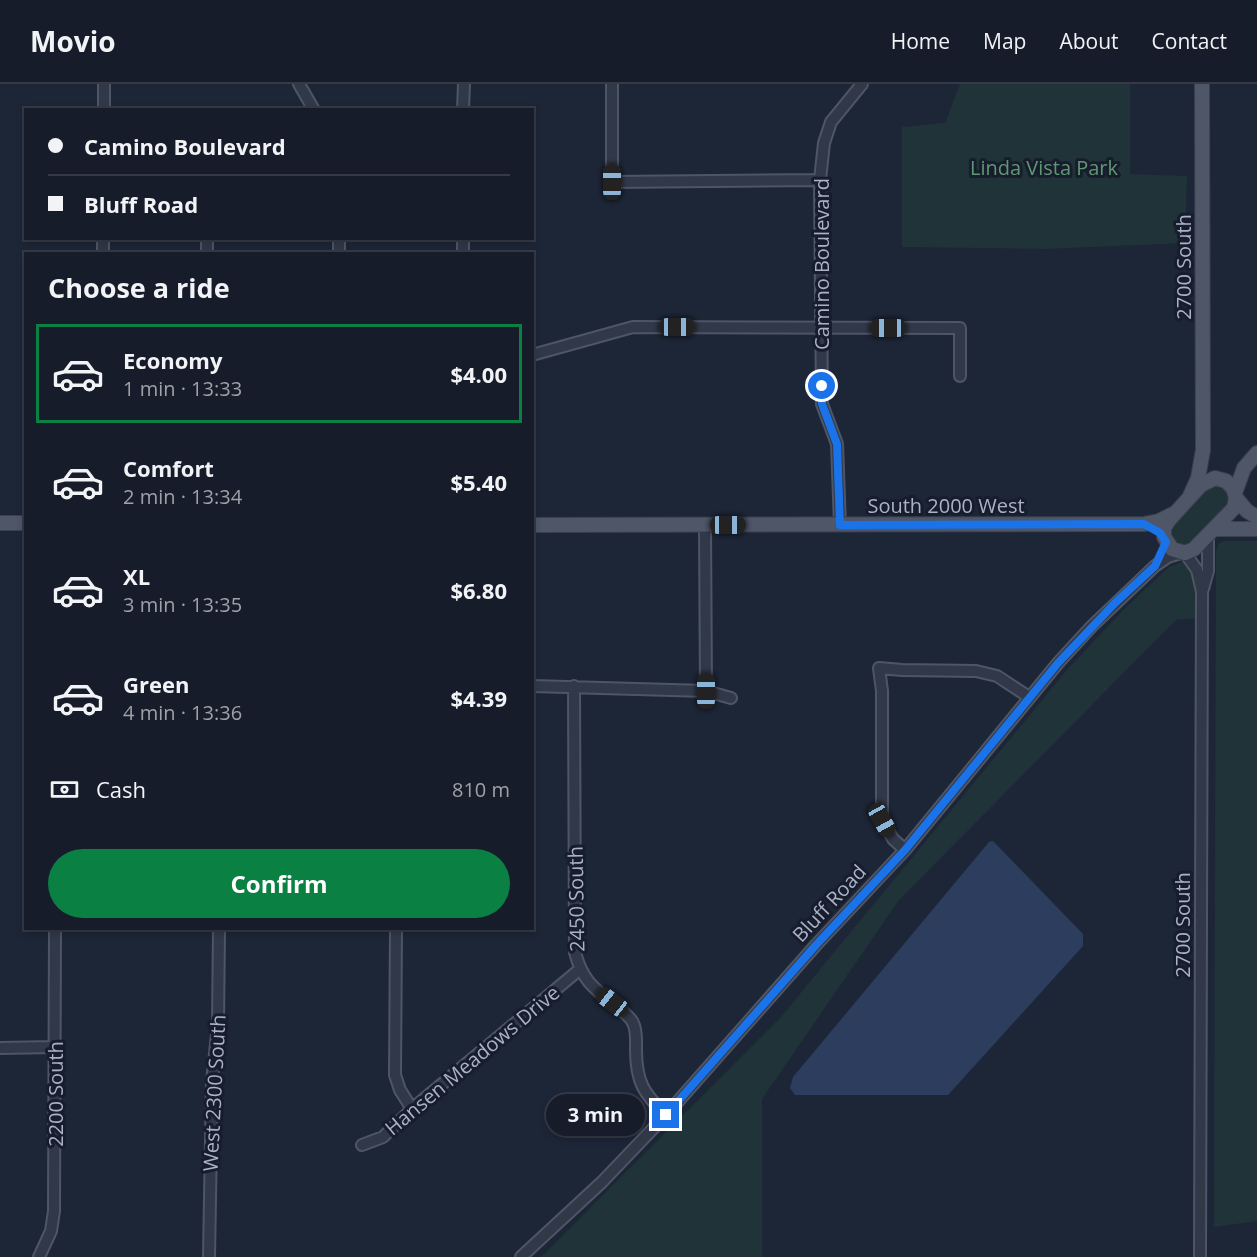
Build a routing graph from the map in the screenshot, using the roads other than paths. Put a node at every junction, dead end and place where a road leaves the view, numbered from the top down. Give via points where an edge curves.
1 (104, 84) edge
2 (298, 84) edge
3 (464, 84) edge
4 (612, 84) edge
5 (862, 84) edge
6 (1202, 84) edge
7 (104, 108) edge
8 (313, 108) edge
9 (464, 108) edge
10 (820, 180) junction
11 (820, 328) junction
12 (534, 354) edge
13 (960, 375) dead end
14 (1203, 450) junction
15 (1253, 457) edge
16 (1218, 479) junction
17 (1236, 496) junction
18 (1189, 498) junction
19 (1175, 513) junction
20 (1257, 517) edge
21 (0, 523) edge
22 (24, 523) edge
23 (1144, 524) junction
24 (534, 525) edge
25 (705, 525) junction
26 (840, 525) junction
27 (1257, 529) edge
28 (1211, 532) junction
29 (1165, 540) junction
30 (1183, 553) junction
31 (1155, 566) junction
32 (1202, 592) junction
33 (534, 686) edge
34 (574, 686) junction
35 (706, 691) junction
36 (1029, 697) junction
37 (731, 698) dead end
38 (905, 850) junction
39 (55, 930) edge
40 (219, 930) edge
41 (396, 930) edge
42 (579, 970) junction
43 (54, 1047) junction
44 (0, 1048) edge
45 (412, 1109) junction
46 (666, 1115) junction
47 (362, 1145) dead end
48 (39, 1257) edge
49 (208, 1257) edge
50 (520, 1257) edge
51 (1200, 1257) edge

1 - 7 street
2 - 8 street
3 - 9 street
4 - 10 street via 612,182
5 - 10 street, Camino Boulevard via 831,122
6 - 14 main road, 2700 South
10 - 11 street, Camino Boulevard
11 - 12 street via 633,327
11 - 13 street via 960,328
11 - 26 street, Camino Boulevard via 822,404 837,444
14 - 16 main road, 2700 South via 1206,464
14 - 18 main road, 2700 South via 1198,478
15 - 16 main road via 1238,471
15 - 17 main road via 1240,476
16 - 17 main road via 1230,484
16 - 18 main road via 1205,482
17 - 20 main road
17 - 28 main road via 1231,512
18 - 19 main road
19 - 23 main road, South 2000 West
19 - 29 main road via 1166,524
21 - 22 main road
23 - 26 main road, South 2000 West
23 - 29 main road
24 - 25 main road, South 2000 West
25 - 26 main road, South 2000 West
25 - 35 street
27 - 28 main road
28 - 30 main road via 1194,549
28 - 32 street
29 - 30 main road via 1172,549
29 - 31 street, Bluff Road
30 - 31 street, Bluff Road
30 - 32 street via 1197,570
31 - 36 street, Bluff Road via 1080,638
32 - 51 street, 2700 South
33 - 34 street
34 - 35 street
34 - 42 street, 2450 South via 575,952
35 - 37 street
36 - 38 street, Bluff Road
36 - 38 street via 997,676 976,671 879,668 882,820 892,839
38 - 46 street, Bluff Road
39 - 43 street, 2200 South
40 - 49 street, West 2300 South
41 - 45 street via 395,1075
42 - 45 street, Hansen Meadows Drive
42 - 46 street, 2450 South via 633,1023 641,1085
43 - 44 street
43 - 48 street, 2200 South via 54,1211 51,1231
45 - 47 street, Hansen Meadows Drive via 383,1137
46 - 50 street, Bluff Road via 602,1182

